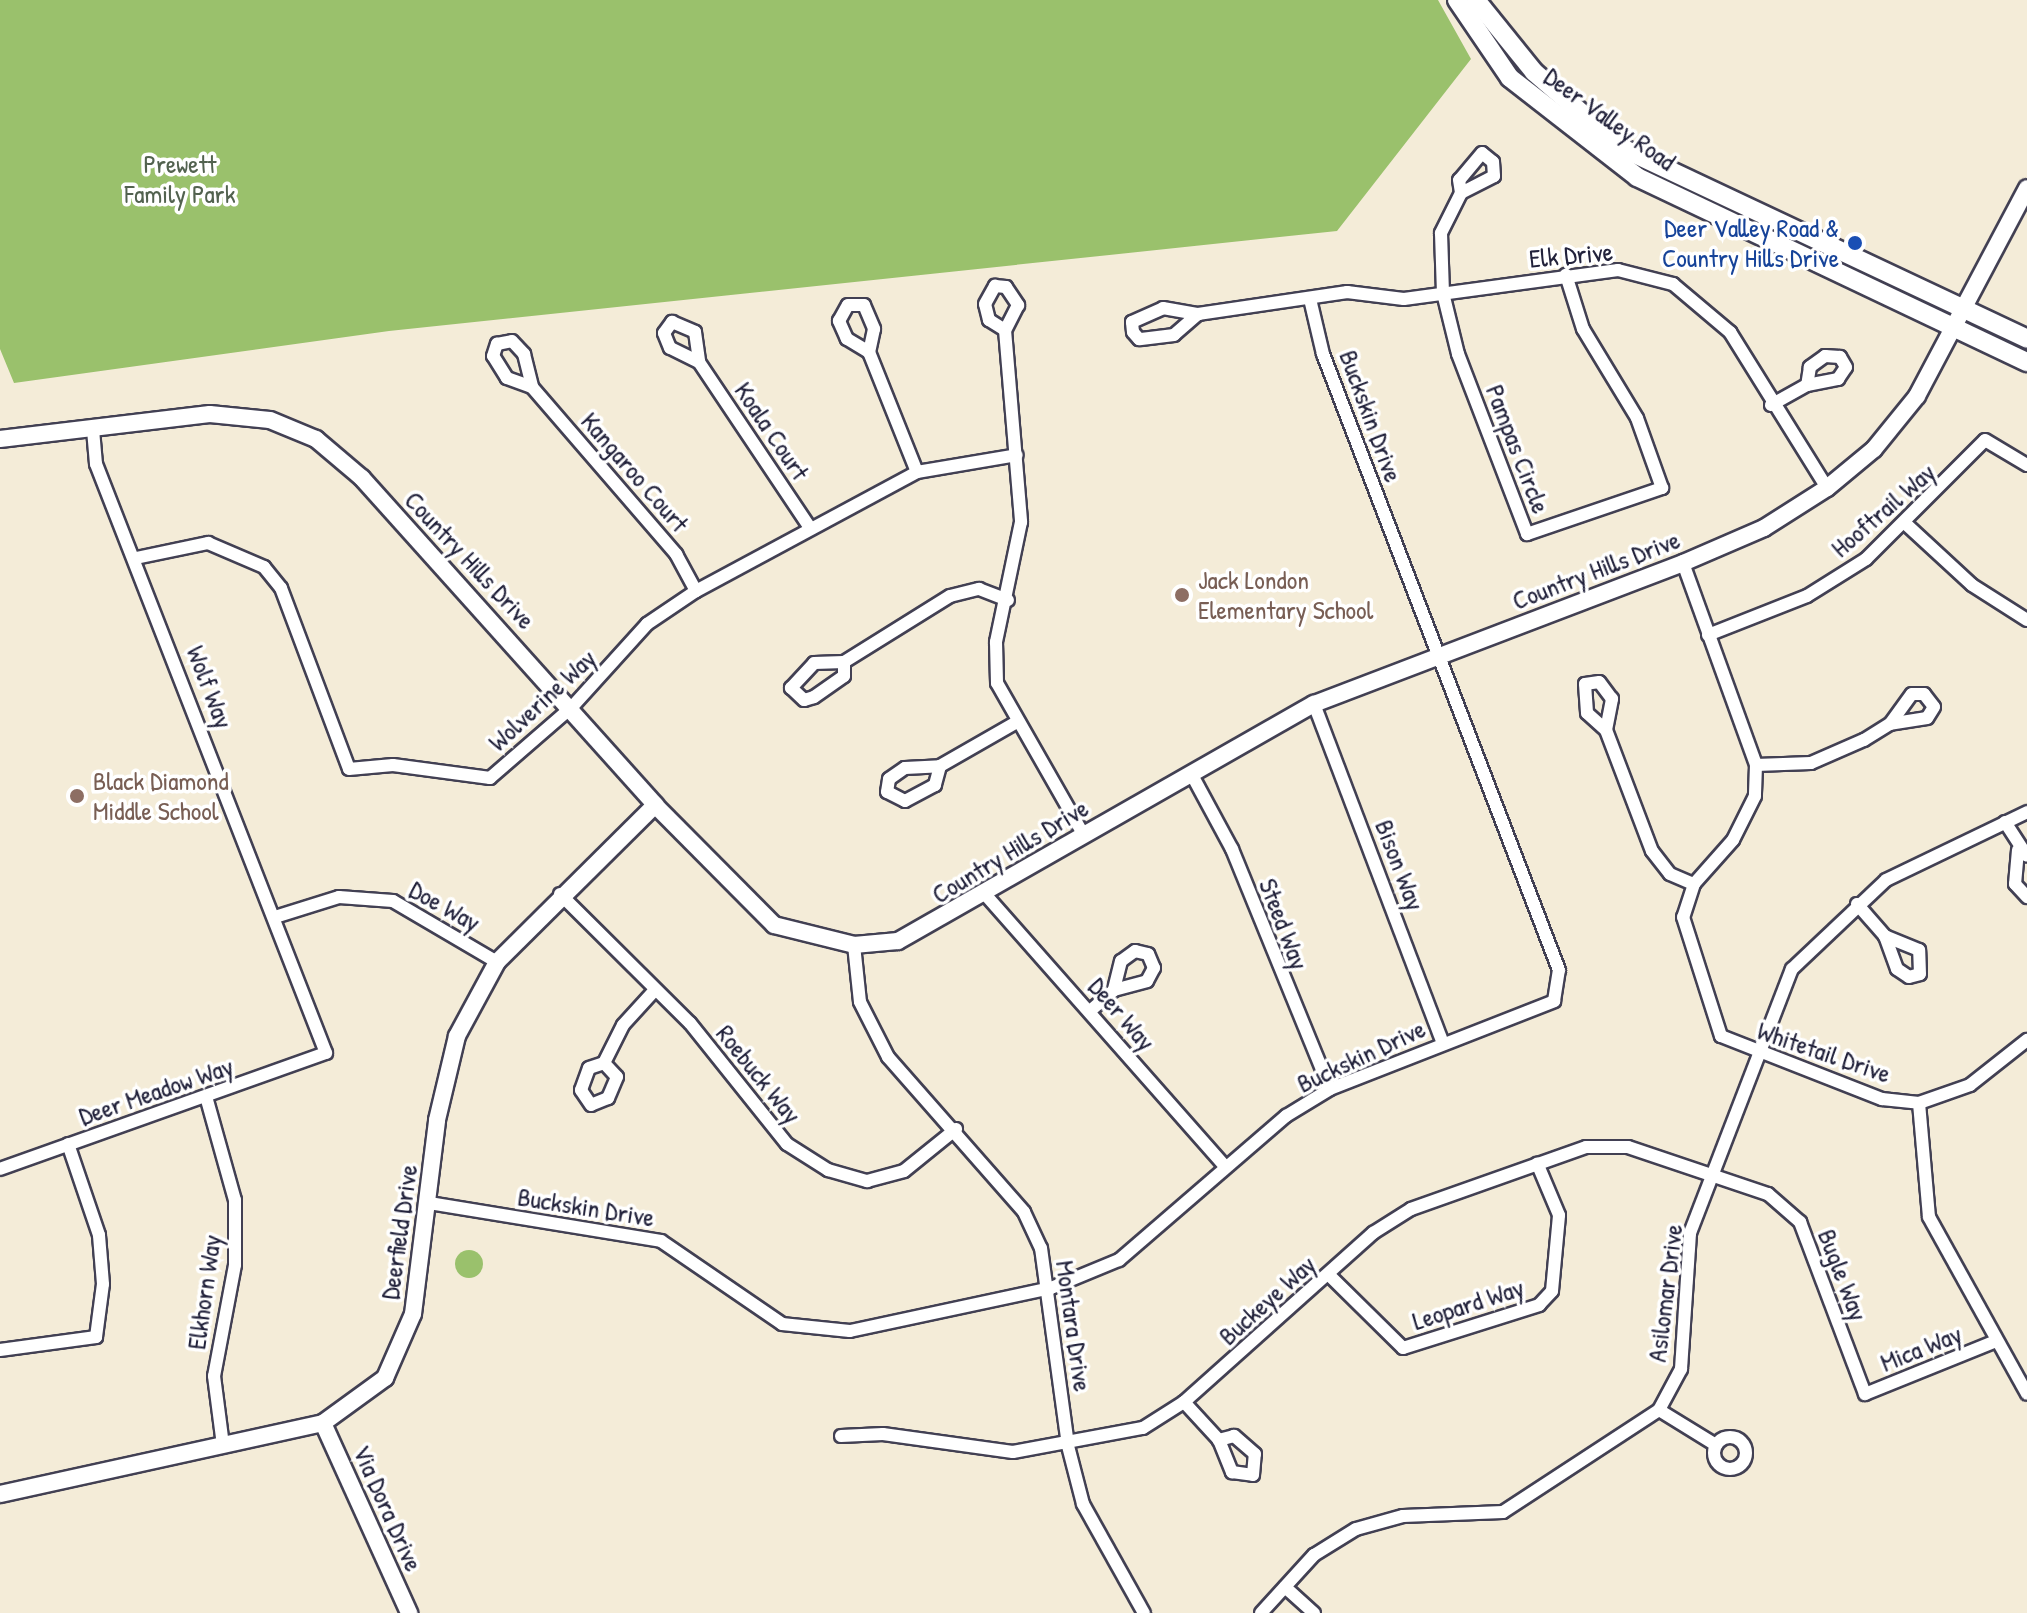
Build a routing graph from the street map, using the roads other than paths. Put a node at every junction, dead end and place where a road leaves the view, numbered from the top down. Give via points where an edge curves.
1 (1457, 0) edge
2 (1476, 0) edge
3 (2027, 188) edge
4 (1461, 193) dead end
5 (1566, 275) junction
6 (1443, 293) junction
7 (1310, 299) junction
8 (1963, 309) junction
9 (1198, 314) junction
10 (1005, 330) dead end
11 (1954, 330) junction
12 (2027, 339) edge
13 (869, 352) dead end
14 (699, 362) dead end
15 (2027, 362) edge
16 (1807, 385) dead end
17 (532, 387) dead end
18 (1771, 405) junction
19 (93, 427) junction
20 (0, 439) edge
21 (1017, 455) junction
22 (2027, 465) edge
23 (917, 472) junction
24 (1827, 488) junction
25 (808, 525) junction
26 (1907, 525) junction
27 (136, 558) junction
28 (1683, 563) junction
29 (696, 591) junction
30 (1008, 600) junction
31 (2027, 620) edge
32 (1708, 635) junction
33 (1438, 656) junction
34 (844, 662) dead end
35 (1314, 704) junction
36 (572, 707) junction
37 (1015, 723) junction
38 (1890, 724) dead end
39 (1606, 730) dead end
40 (1756, 765) junction
41 (940, 766) dead end
42 (1193, 777) junction
43 (655, 805) junction
44 (2027, 812) edge
45 (2005, 822) junction
46 (1083, 834) junction
47 (2022, 853) edge
48 (1694, 884) junction
49 (984, 893) junction
50 (560, 894) junction
51 (2027, 897) edge
52 (1857, 904) junction
53 (275, 917) junction
54 (1885, 936) dead end
55 (854, 945) junction
56 (497, 962) junction
57 (655, 990) junction
58 (1114, 990) dead end
59 (1090, 1011) junction
60 (2027, 1040) edge
61 (1443, 1043) junction
62 (326, 1053) joint
63 (1754, 1053) junction
64 (604, 1063) dead end
65 (1330, 1089) junction
66 (207, 1100) junction
67 (1919, 1103) junction
68 (956, 1129) junction
69 (68, 1144) junction
70 (1537, 1163) junction
71 (1225, 1166) junction
72 (0, 1169) edge
73 (1712, 1172) junction
74 (429, 1203) junction
75 (1329, 1275) junction
76 (1051, 1288) junction
77 (1994, 1342) junction
78 (0, 1350) edge
79 (1865, 1394) joint
80 (2027, 1394) edge
81 (1184, 1402) junction
82 (1659, 1410) junction
83 (323, 1423) junction
84 (841, 1436) dead end
85 (1219, 1440) dead end
86 (223, 1445) junction
87 (1716, 1445) dead end
88 (1068, 1446) junction
89 (0, 1494) edge
90 (1285, 1587) junction
91 (409, 1613) edge
92 (1144, 1613) edge
93 (1261, 1613) edge
94 (1314, 1613) edge

1 - 11 main road, Deer Valley Road via 1510,78 1637,177
2 - 8 main road, Deer Valley Road via 1534,72 1622,148
3 - 8 street, Country Hills Drive
4 - 6 street via 1441,233
5 - 6 street, Elk Drive
5 - 6 street, Pampas Circle via 1583,329 1637,418 1662,488 1527,534 1458,354
5 - 18 street, Elk Drive via 1618,270 1673,284 1730,332
6 - 7 street, Elk Drive via 1404,299 1347,292
7 - 9 street, Elk Drive
7 - 33 street, Buckskin Drive via 1323,354
8 - 11 street, Country Hills Drive
8 - 12 main road, Deer Valley Road
9 - 9 street via 1163,308 1132,322 1133,332 1139,339 1174,335
10 - 21 street
11 - 15 main road, Deer Valley Road
11 - 24 street, Country Hills Drive via 1897,424
13 - 23 street
14 - 25 street, Koala Court
16 - 18 street
17 - 29 street, Kangaroo Court via 676,554
18 - 24 street, Elk Drive
19 - 20 street, Country Hills Drive
19 - 27 street, Wolf Way via 96,464
19 - 36 street, Country Hills Drive via 210,414 270,420 316,439 362,478
21 - 23 street, Wolverine Way
21 - 30 street via 1020,543
22 - 26 street, Hooftrail Way via 1985,440
23 - 25 street, Wolverine Way
24 - 28 street, Country Hills Drive via 1764,528
25 - 29 street, Wolverine Way
26 - 31 street via 1972,585
26 - 32 street, Hooftrail Way via 1807,596
27 - 36 street, Wolverine Way via 208,543 264,567 281,588 349,769 393,765 490,778
27 - 53 street, Wolf Way
28 - 32 street, Whitetail Drive
28 - 33 street, Country Hills Drive
29 - 36 street, Wolverine Way via 647,624
30 - 34 street via 964,590
30 - 37 street via 995,664
32 - 40 street, Whitetail Drive
33 - 35 street, Country Hills Drive
33 - 61 street, Buckskin Drive via 1560,985 1554,1001
35 - 42 street, Country Hills Drive
35 - 61 street, Bison Way
36 - 43 street, Country Hills Drive
37 - 41 street
37 - 46 street
38 - 40 street via 1811,763
39 - 48 street via 1652,851 1670,874
40 - 48 street, Whitetail Drive via 1755,796 1745,818
42 - 46 street, Country Hills Drive
42 - 65 street, Steed Way via 1232,849
43 - 50 street, Deerfield Drive
43 - 55 street, Country Hills Drive via 774,925
44 - 45 street, Asilomar Drive
45 - 47 street
45 - 52 street, Asilomar Drive via 1886,880
46 - 49 street, Country Hills Drive
47 - 51 street via 2015,884
48 - 63 street, Whitetail Drive via 1683,917 1690,956 1721,1036
49 - 55 street, Country Hills Drive via 898,941
49 - 59 street, Deer Way
50 - 56 street, Deerfield Drive
50 - 57 street, Roebuck Way
52 - 54 street
52 - 63 street, Asilomar Drive via 1792,969
53 - 56 street, Doe Way via 339,897 393,901
53 - 62 street, Wolf Way
55 - 68 street, Montara Drive via 860,1002 888,1057
56 - 74 street, Deerfield Drive via 457,1036 437,1120
57 - 64 street via 623,1025
57 - 68 street, Roebuck Way via 787,1144 828,1170 867,1181 904,1171
58 - 59 street
59 - 71 street, Deer Way
60 - 67 street, Whitetail Drive via 1970,1085
61 - 65 street, Buckskin Drive
62 - 66 street, Deer Meadow Way
63 - 67 street, Whitetail Drive via 1882,1099
63 - 73 street, Asilomar Drive
65 - 71 street, Buckskin Drive
66 - 69 street, Deer Meadow Way
66 - 86 street, Elkhorn Way via 235,1200 235,1265 214,1376
67 - 77 street via 1929,1217
68 - 76 street, Montara Drive via 1024,1212
69 - 72 street, Deer Meadow Way
69 - 78 street via 99,1235 103,1284 96,1337
70 - 73 street, Buckeye Way via 1586,1147 1628,1147
70 - 75 street, Buckeye Way via 1411,1209
70 - 75 street, Leopard Way via 1559,1215 1552,1291 1539,1305 1403,1348
71 - 76 street, Buckskin Drive via 1119,1260
73 - 79 street, Bugle Way via 1768,1194 1800,1222
73 - 82 street, Asilomar Drive via 1690,1233 1681,1369
74 - 76 street, Buckskin Drive via 661,1241 782,1324 850,1331
74 - 83 street, Deerfield Drive via 413,1314 385,1378
75 - 81 street, Buckeye Way
76 - 88 street, Montara Drive
77 - 79 street, Mica Way
77 - 80 street
81 - 85 street
81 - 88 street, Buckeye Way via 1143,1428
82 - 87 street
82 - 90 street, Asilomar Drive via 1524,1503 1356,1529 1314,1555
83 - 86 street, Deerfield Drive
83 - 91 street, Via Dora Drive
84 - 88 street, Buckeye Way via 883,1434 1013,1452
86 - 89 street, Deerfield Drive
88 - 92 street, Montara Drive via 1083,1504
90 - 93 street, Asilomar Drive
90 - 94 street

